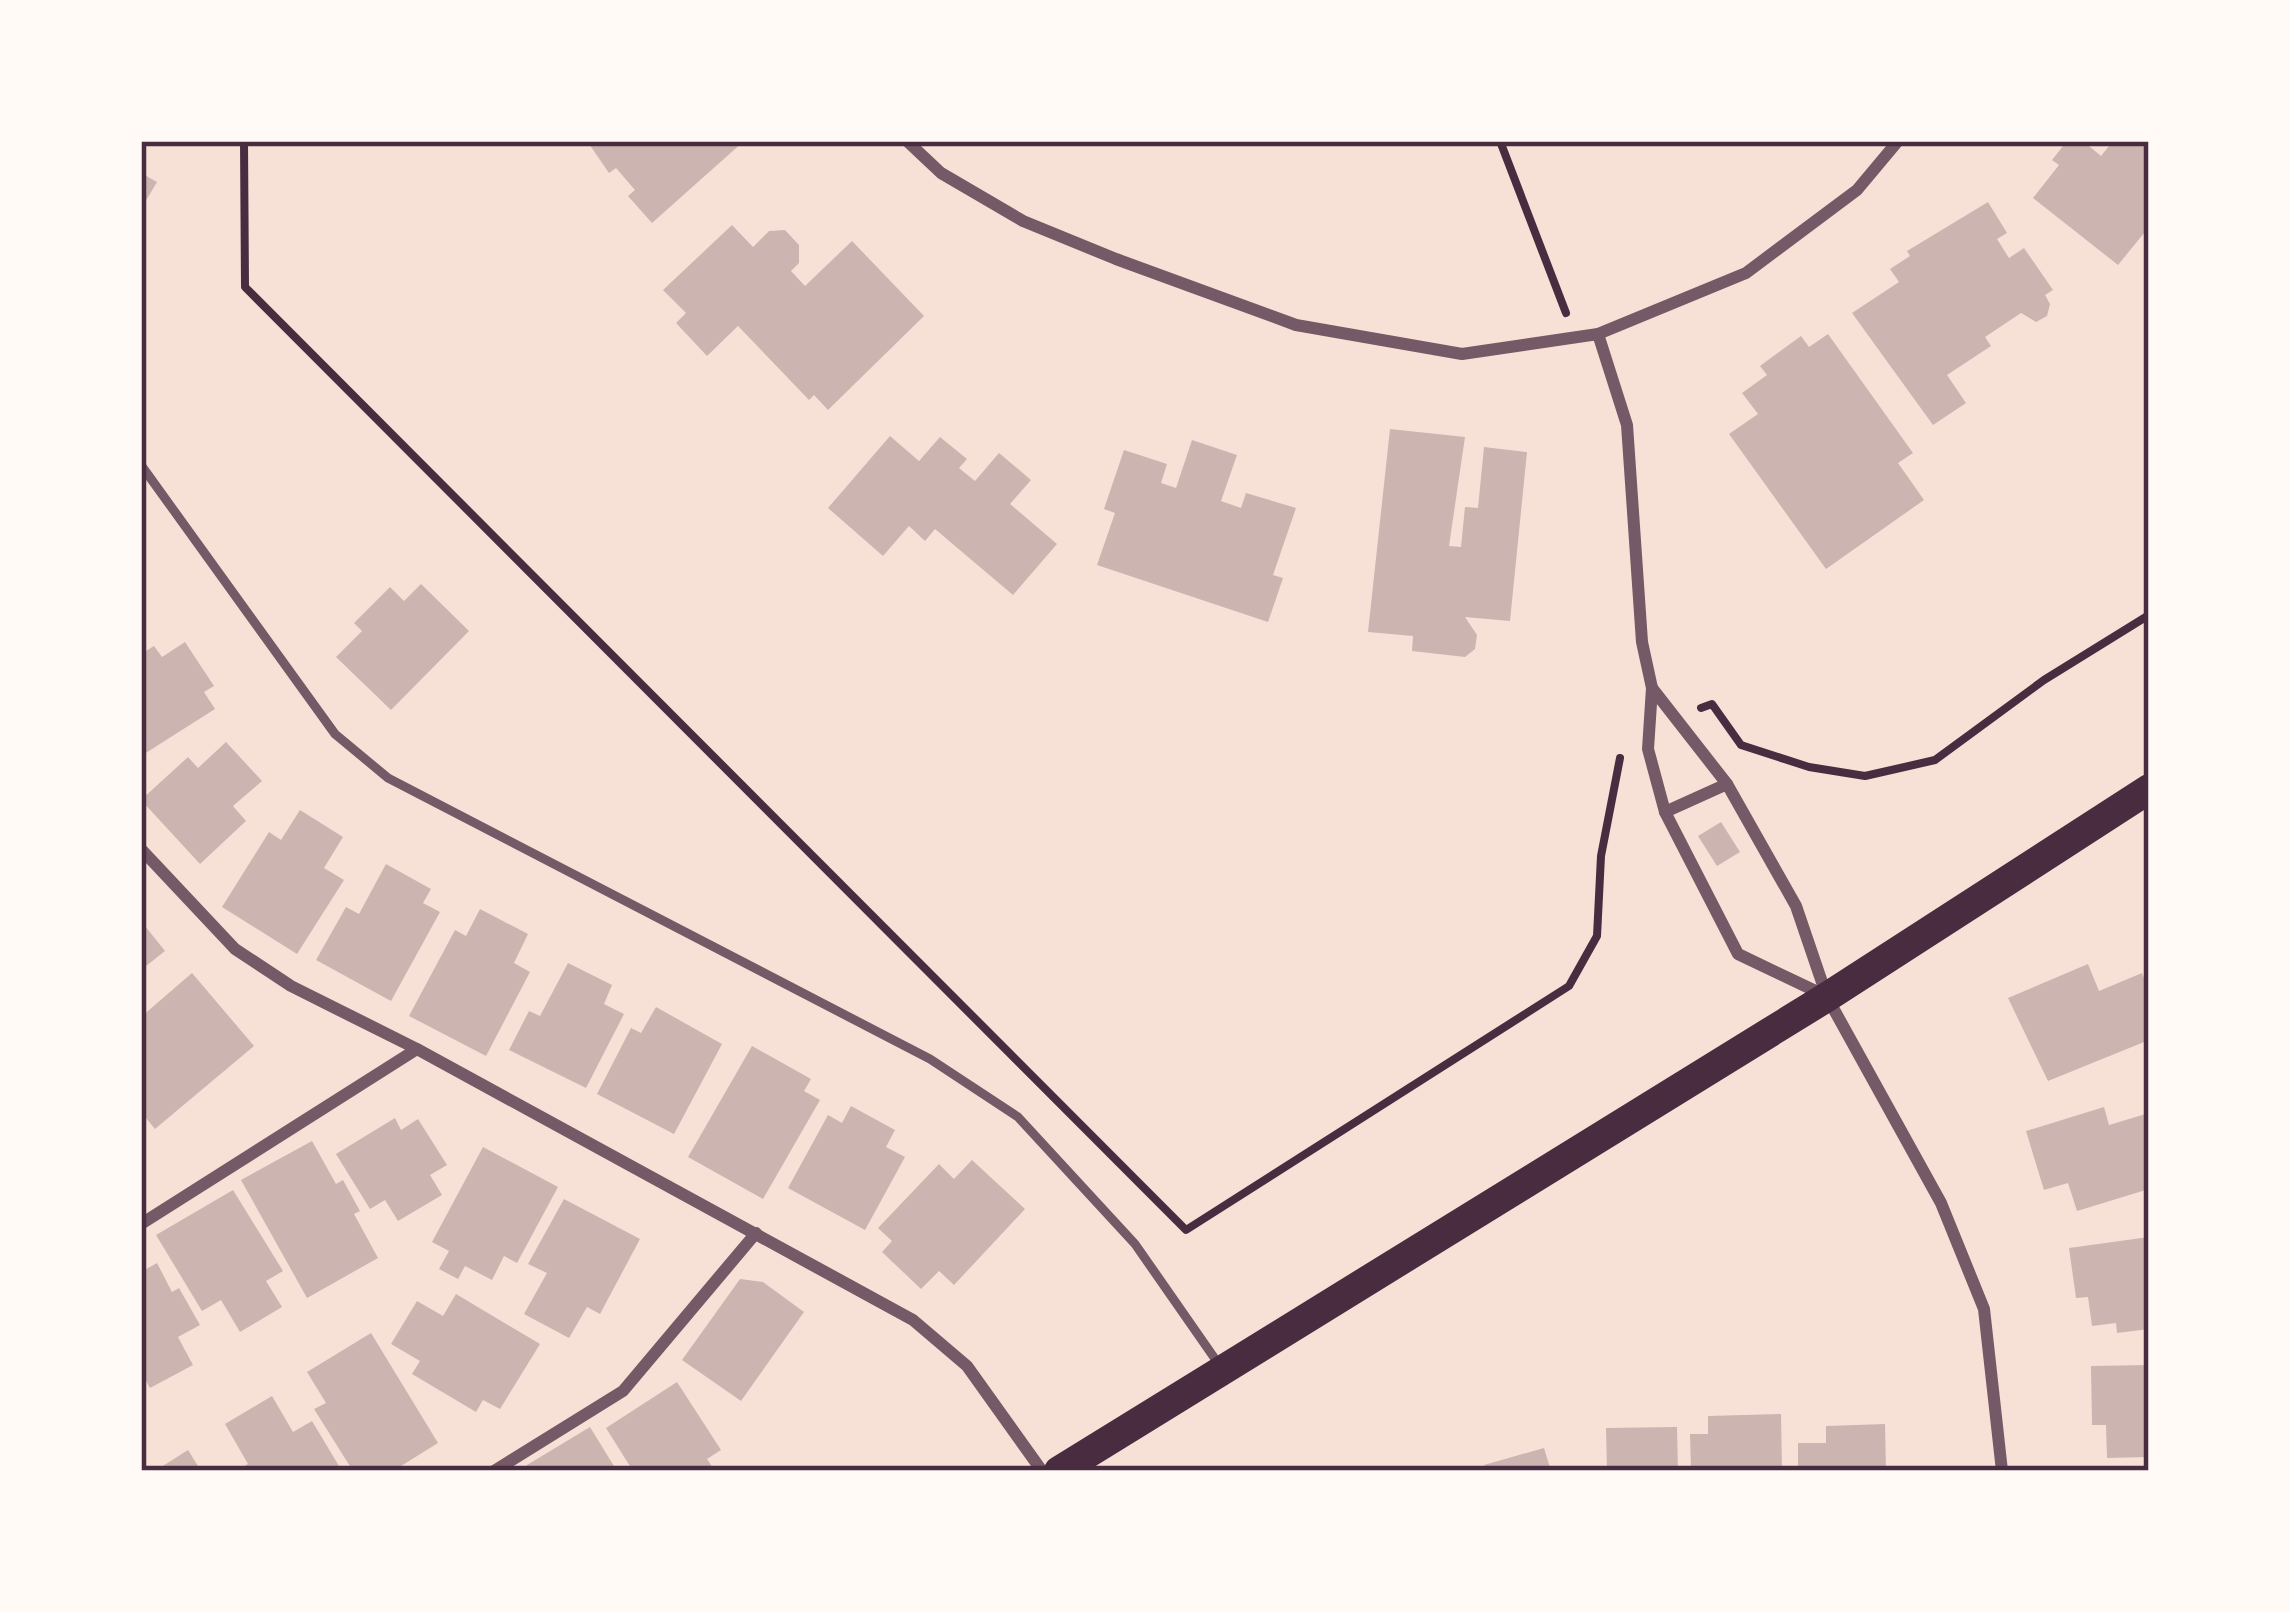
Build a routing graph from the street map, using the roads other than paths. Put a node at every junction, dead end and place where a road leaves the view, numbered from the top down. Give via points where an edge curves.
1 (908, 141) edge
2 (1898, 141) edge
3 (1598, 334) junction
4 (141, 465) edge
5 (1652, 688) junction
6 (1727, 784) junction
7 (2149, 789) edge
8 (1665, 812) junction
9 (141, 849) edge
10 (1827, 997) junction
11 (417, 1049) junction
12 (141, 1224) edge
13 (756, 1233) junction
14 (1223, 1371) junction
15 (494, 1471) edge
16 (1042, 1471) edge
17 (1059, 1471) edge
18 (2002, 1471) edge

1 - 3 street via 941,173 1023,220 1296,325 1462,353
2 - 3 street via 1857,190 1746,273
3 - 5 street via 1628,424
4 - 14 lane via 334,734 388,778 930,1059 1018,1117 1135,1244
5 - 6 street
5 - 8 street via 1648,749
6 - 8 street
6 - 10 street via 1803,919
7 - 10 main road
8 - 10 street via 1738,954
9 - 11 street via 235,949
10 - 14 main road
10 - 18 street via 1941,1203 1984,1309
11 - 12 street
11 - 13 street
13 - 15 street via 622,1390
13 - 16 street via 913,1320 967,1366
14 - 17 main road

